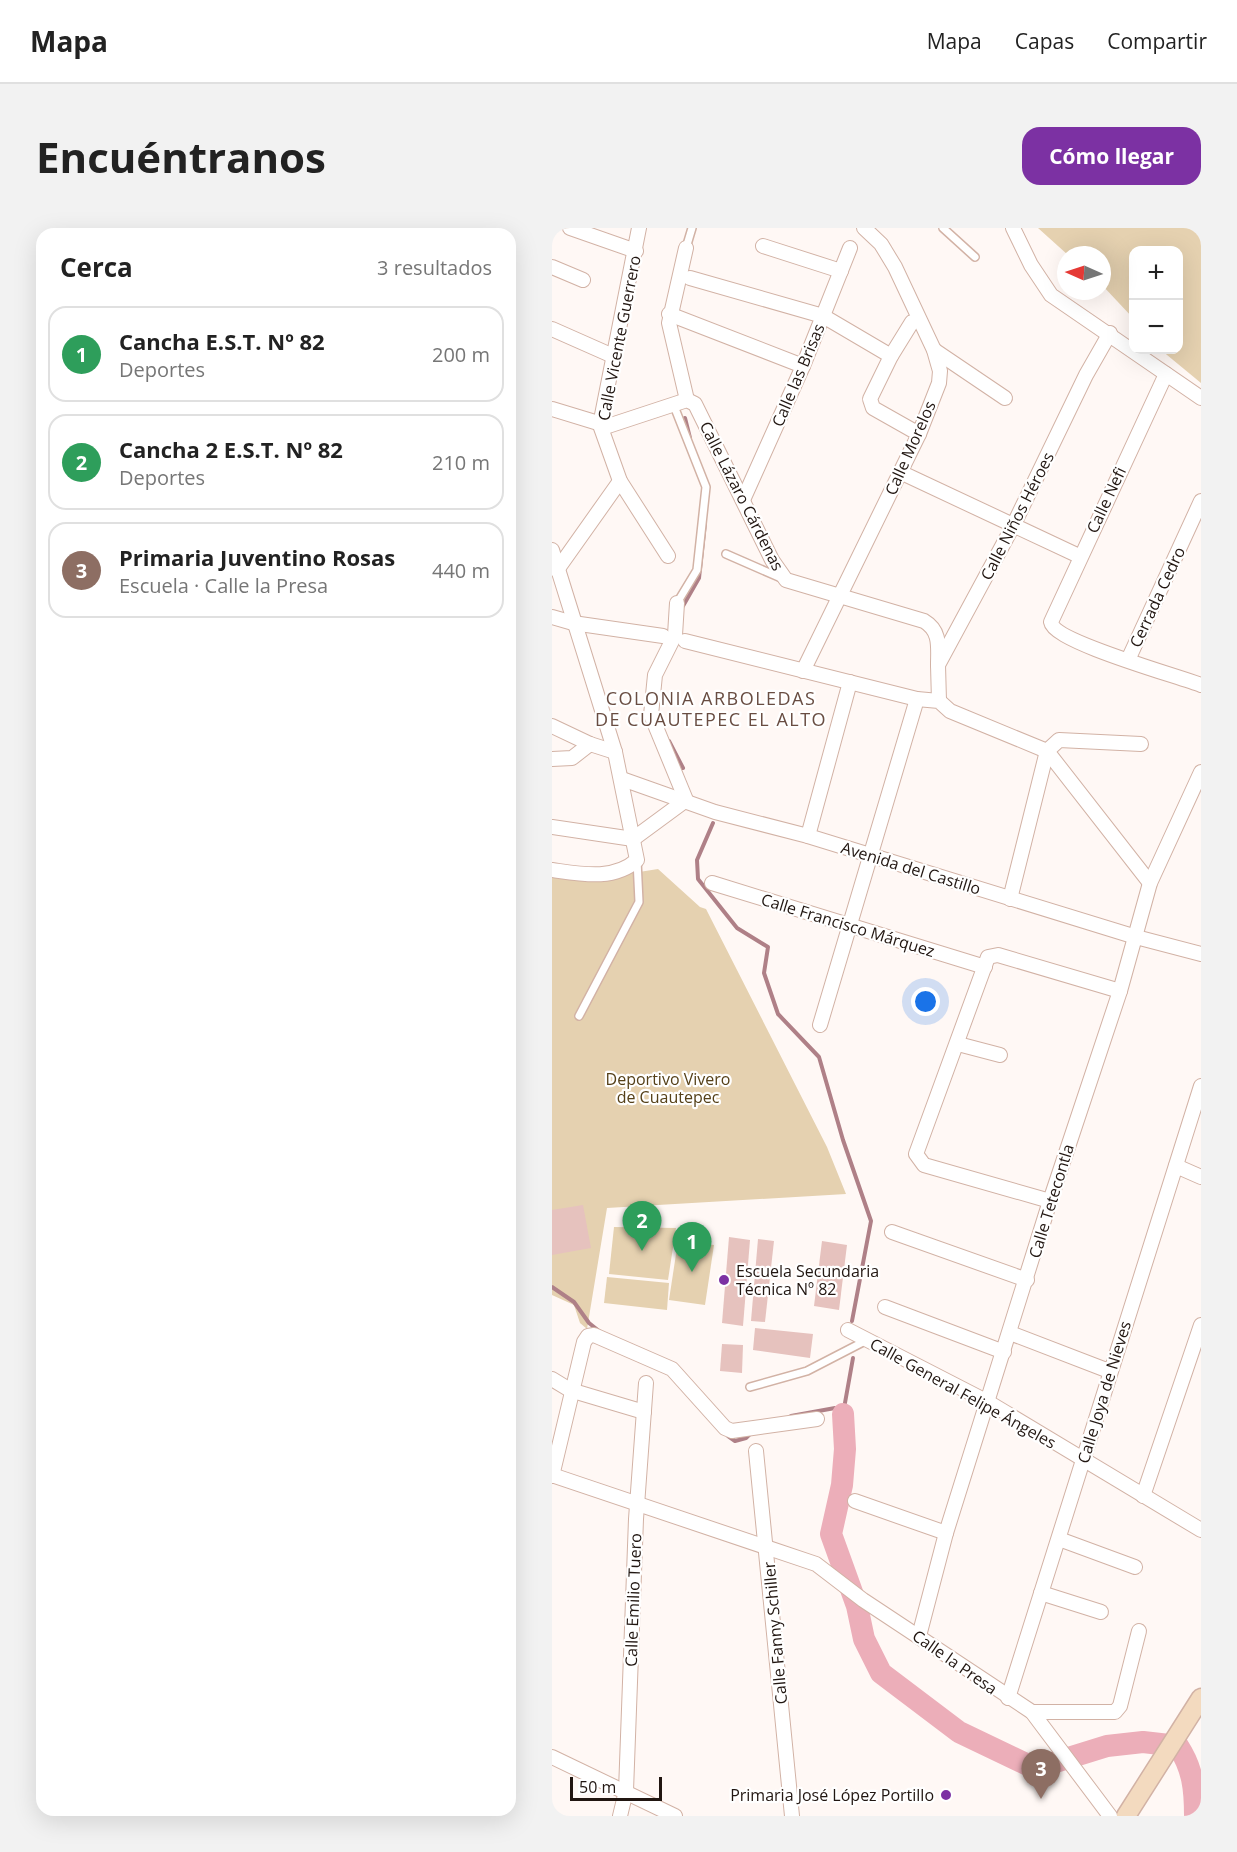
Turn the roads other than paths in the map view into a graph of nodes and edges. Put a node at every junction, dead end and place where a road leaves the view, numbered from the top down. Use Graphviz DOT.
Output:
graph roads {
  1 [pos="570,228"];
  2 [pos="639,228"];
  3 [pos="693,228"];
  4 [pos="864,228"];
  5 [pos="943,228"];
  6 [pos="1013,228"];
  7 [pos="763,246"];
  8 [pos="686,248"];
  9 [pos="850,248"];
  10 [pos="636,251"];
  11 [pos="975,257"];
  12 [pos="552,267"];
  13 [pos="841,271"];
  14 [pos="690,278"];
  15 [pos="583,280"];
  16 [pos="669,314"];
  17 [pos="823,316"];
  18 [pos="912,322"];
  19 [pos="552,329"];
  20 [pos="1110,333"];
  21 [pos="934,350"];
  22 [pos="613,356"];
  23 [pos="891,356"];
  24 [pos="803,366"];
  25 [pos="1166,374"];
  26 [pos="1005,398"];
  27 [pos="1201,398"];
  28 [pos="680,403"];
  29 [pos="552,409"];
  30 [pos="600,424"];
  31 [pos="919,434"];
  32 [pos="900,472"];
  33 [pos="620,481"];
  34 [pos="743,500"];
  35 [pos="1201,501"];
  36 [pos="1013,526"];
  37 [pos="552,550"];
  38 [pos="726,554"];
  39 [pos="668,556"];
  40 [pos="1079,556"];
  41 [pos="557,570"];
  42 [pos="786,580"];
  43 [pos="839,597"];
  44 [pos="677,603"];
  45 [pos="552,617"];
  46 [pos="573,623"];
  47 [pos="663,636"];
  48 [pos="685,641"];
  49 [pos="1128,660"];
  50 [pos="938,665"];
  51 [pos="803,671"];
  52 [pos="850,682"];
  53 [pos="1201,685"];
  54 [pos="917,699"];
  55 [pos="939,702"];
  56 [pos="552,726"];
  57 [pos="590,744"];
  58 [pos="1141,744"];
  59 [pos="1047,751"];
  60 [pos="615,752"];
  61 [pos="552,759"];
  62 [pos="1201,772"];
  63 [pos="622,779"];
  64 [pos="686,800"];
  65 [pos="552,827"];
  66 [pos="808,836"];
  67 [pos="633,839"];
  68 [pos="871,855"];
  69 [pos="637,860"];
  70 [pos="552,870"];
  71 [pos="712,883"];
  72 [pos="1150,883"];
  73 [pos="1010,899"];
  74 [pos="849,925"];
  75 [pos="1136,937"];
  76 [pos="1201,954"];
  77 [pos="985,967"];
  78 [pos="1120,991"];
  79 [pos="579,1016"];
  80 [pos="820,1024"];
  81 [pos="958,1044"];
  82 [pos="1000,1055"];
  83 [pos="1201,1086"];
  84 [pos="1176,1166"];
  85 [pos="1201,1177"];
  86 [pos="1050,1201"];
  87 [pos="892,1232"];
  88 [pos="1027,1280"];
  89 [pos="885,1307"];
  90 [pos="1201,1325"];
  91 [pos="848,1330"];
  92 [pos="1010,1333"];
  93 [pos="867,1340"];
  94 [pos="1004,1352"];
  95 [pos="1109,1371"];
  96 [pos="552,1379"];
  97 [pos="646,1383"];
  98 [pos="750,1387"];
  99 [pos="570,1390"];
  100 [pos="988,1402"];
  101 [pos="644,1412"];
  102 [pos="817,1419"];
  103 [pos="756,1451"];
  104 [pos="1084,1459"];
  105 [pos="552,1475"];
  106 [pos="1143,1496"];
  107 [pos="855,1501"];
  108 [pos="637,1506"];
  109 [pos="1201,1530"];
  110 [pos="946,1533"];
  111 [pos="1059,1539"];
  112 [pos="767,1548"];
  113 [pos="1135,1567"];
  114 [pos="1041,1593"];
  115 [pos="1101,1612"];
  116 [pos="1139,1631"];
  117 [pos="919,1636"];
  118 [pos="1008,1698"];
  119 [pos="1198,1707"];
  120 [pos="1036,1717"];
  121 [pos="552,1757"];
  122 [pos="626,1791"];
  123 [pos="620,1816"];
  124 [pos="675,1816"];
  125 [pos="792,1816"];
  126 [pos="1110,1816"];
  127 [pos="1126,1816"];
  1 -- 10 [label="street"];
  2 -- 10 [label="street, Calle Vicente Guerrero"];
  3 -- 8 [label="lane"];
  4 -- 21 [label="street, Calle Morelos"];
  5 -- 11 [label="lane"];
  6 -- 20 [label="street"];
  7 -- 13 [label="street"];
  8 -- 16 [label="street"];
  9 -- 13 [label="street, Calle las Brisas"];
  10 -- 22 [label="street, Calle Vicente Guerrero"];
  12 -- 15 [label="street"];
  13 -- 17 [label="street, Calle las Brisas"];
  14 -- 17 [label="street"];
  16 -- 24 [label="street"];
  16 -- 28 [label="street"];
  17 -- 23 [label="street"];
  17 -- 24 [label="street, Calle las Brisas"];
  18 -- 23 [label="street"];
  19 -- 22 [label="street"];
  20 -- 25 [label="street"];
  20 -- 36 [label="street, Calle Niños Héroes"];
  21 -- 26 [label="street"];
  21 -- 31 [label="street, Calle Morelos"];
  22 -- 30 [label="street, Calle Vicente Guerrero"];
  23 -- 31 [label="street"];
  24 -- 34 [label="street, Calle las Brisas"];
  25 -- 27 [label="street"];
  25 -- 40 [label="street, Calle Nefi"];
  28 -- 30 [label="street"];
  28 -- 34 [label="street, Calle Lázaro Cárdenas"];
  28 -- 44 [label="lane"];
  29 -- 30 [label="street"];
  30 -- 33 [label="street, Calle Vicente Guerrero"];
  31 -- 32 [label="street, Calle Morelos"];
  32 -- 36 [label="street"];
  32 -- 43 [label="street, Calle Morelos"];
  33 -- 39 [label="street, Calle Vicente Guerrero"];
  33 -- 41 [label="street"];
  34 -- 42 [label="street, Calle Lázaro Cárdenas"];
  35 -- 49 [label="street, Cerrada Cedro"];
  36 -- 40 [label="street"];
  36 -- 50 [label="street, Calle Niños Héroes"];
  37 -- 41 [label="street"];
  38 -- 42 [label="lane"];
  40 -- 49 [label="street, Calle Nefi"];
  41 -- 46 [label="street"];
  42 -- 43 [label="street, Calle Lázaro Cárdenas"];
  43 -- 50 [label="street, Calle Lázaro Cárdenas"];
  43 -- 51 [label="street, Calle Morelos"];
  44 -- 64 [label="street"];
  45 -- 46 [label="street"];
  46 -- 47 [label="street"];
  46 -- 60 [label="street"];
  48 -- 51 [label="street"];
  49 -- 53 [label="street"];
  50 -- 55 [label="street, Calle Niños Héroes"];
  51 -- 52 [label="street"];
  52 -- 54 [label="street"];
  52 -- 66 [label="street"];
  54 -- 55 [label="street"];
  54 -- 68 [label="street"];
  55 -- 59 [label="street"];
  56 -- 57 [label="street"];
  57 -- 60 [label="street"];
  57 -- 61 [label="street"];
  58 -- 59 [label="street"];
  59 -- 72 [label="street"];
  59 -- 73 [label="street"];
  60 -- 63 [label="street"];
  62 -- 72 [label="street, Calle Tetecontla"];
  63 -- 64 [label="street, Avenida del Castillo"];
  63 -- 67 [label="street"];
  64 -- 66 [label="street, Avenida del Castillo"];
  64 -- 67 [label="street"];
  65 -- 67 [label="street"];
  66 -- 68 [label="street, Avenida del Castillo"];
  67 -- 69 [label="street"];
  68 -- 73 [label="street, Avenida del Castillo"];
  68 -- 74 [label="street"];
  69 -- 70 [label="street"];
  69 -- 79 [label="lane"];
  71 -- 74 [label="street, Calle Francisco Márquez"];
  72 -- 75 [label="street, Calle Tetecontla"];
  73 -- 75 [label="street, Avenida del Castillo"];
  74 -- 77 [label="street, Calle Francisco Márquez"];
  74 -- 80 [label="street"];
  75 -- 76 [label="street, Avenida del Castillo"];
  75 -- 78 [label="street, Calle Tetecontla"];
  77 -- 78 [label="street"];
  77 -- 81 [label="street"];
  78 -- 86 [label="street, Calle Tetecontla"];
  81 -- 82 [label="street"];
  81 -- 86 [label="street"];
  83 -- 84 [label="street, Calle Joya de Nieves"];
  84 -- 85 [label="street"];
  84 -- 95 [label="street, Calle Joya de Nieves"];
  86 -- 88 [label="street, Calle Tetecontla"];
  87 -- 88 [label="street"];
  88 -- 92 [label="street, Calle Tetecontla"];
  89 -- 94 [label="street"];
  90 -- 106 [label="street"];
  91 -- 93 [label="street, Calle General Felipe Ángeles"];
  92 -- 94 [label="street, Calle Tetecontla"];
  92 -- 95 [label="street"];
  93 -- 98 [label="lane"];
  93 -- 100 [label="street, Calle General Felipe Ángeles"];
  94 -- 100 [label="street, Calle Tetecontla"];
  95 -- 104 [label="street, Calle Joya de Nieves"];
  96 -- 99 [label="street"];
  97 -- 101 [label="street, Calle Emilio Tuero"];
  99 -- 101 [label="street"];
  99 -- 102 [label="street"];
  99 -- 105 [label="street"];
  100 -- 104 [label="street, Calle General Felipe Ángeles"];
  100 -- 110 [label="street, Calle Tetecontla"];
  101 -- 108 [label="street, Calle Emilio Tuero"];
  103 -- 112 [label="street, Calle Fanny Schiller"];
  104 -- 106 [label="street, Calle General Felipe Ángeles"];
  104 -- 111 [label="street, Calle Joya de Nieves"];
  105 -- 108 [label="street, Calle la Presa"];
  106 -- 109 [label="street, Calle General Felipe Ángeles"];
  107 -- 110 [label="street"];
  108 -- 112 [label="street, Calle la Presa"];
  108 -- 122 [label="street, Calle Emilio Tuero"];
  110 -- 117 [label="street, Calle Tetecontla"];
  111 -- 113 [label="street"];
  111 -- 114 [label="street, Calle Joya de Nieves"];
  112 -- 117 [label="street, Calle la Presa"];
  112 -- 125 [label="street, Calle Fanny Schiller"];
  114 -- 115 [label="street"];
  114 -- 118 [label="street, Calle Joya de Nieves"];
  116 -- 120 [label="street"];
  117 -- 118 [label="street, Calle la Presa"];
  118 -- 120 [label="street, Calle la Presa"];
  119 -- 127 [label="street"];
  120 -- 126 [label="street, Calle la Presa"];
  121 -- 122 [label="street"];
  122 -- 123 [label="street, Calle Emilio Tuero"];
  122 -- 124 [label="street"];
}
